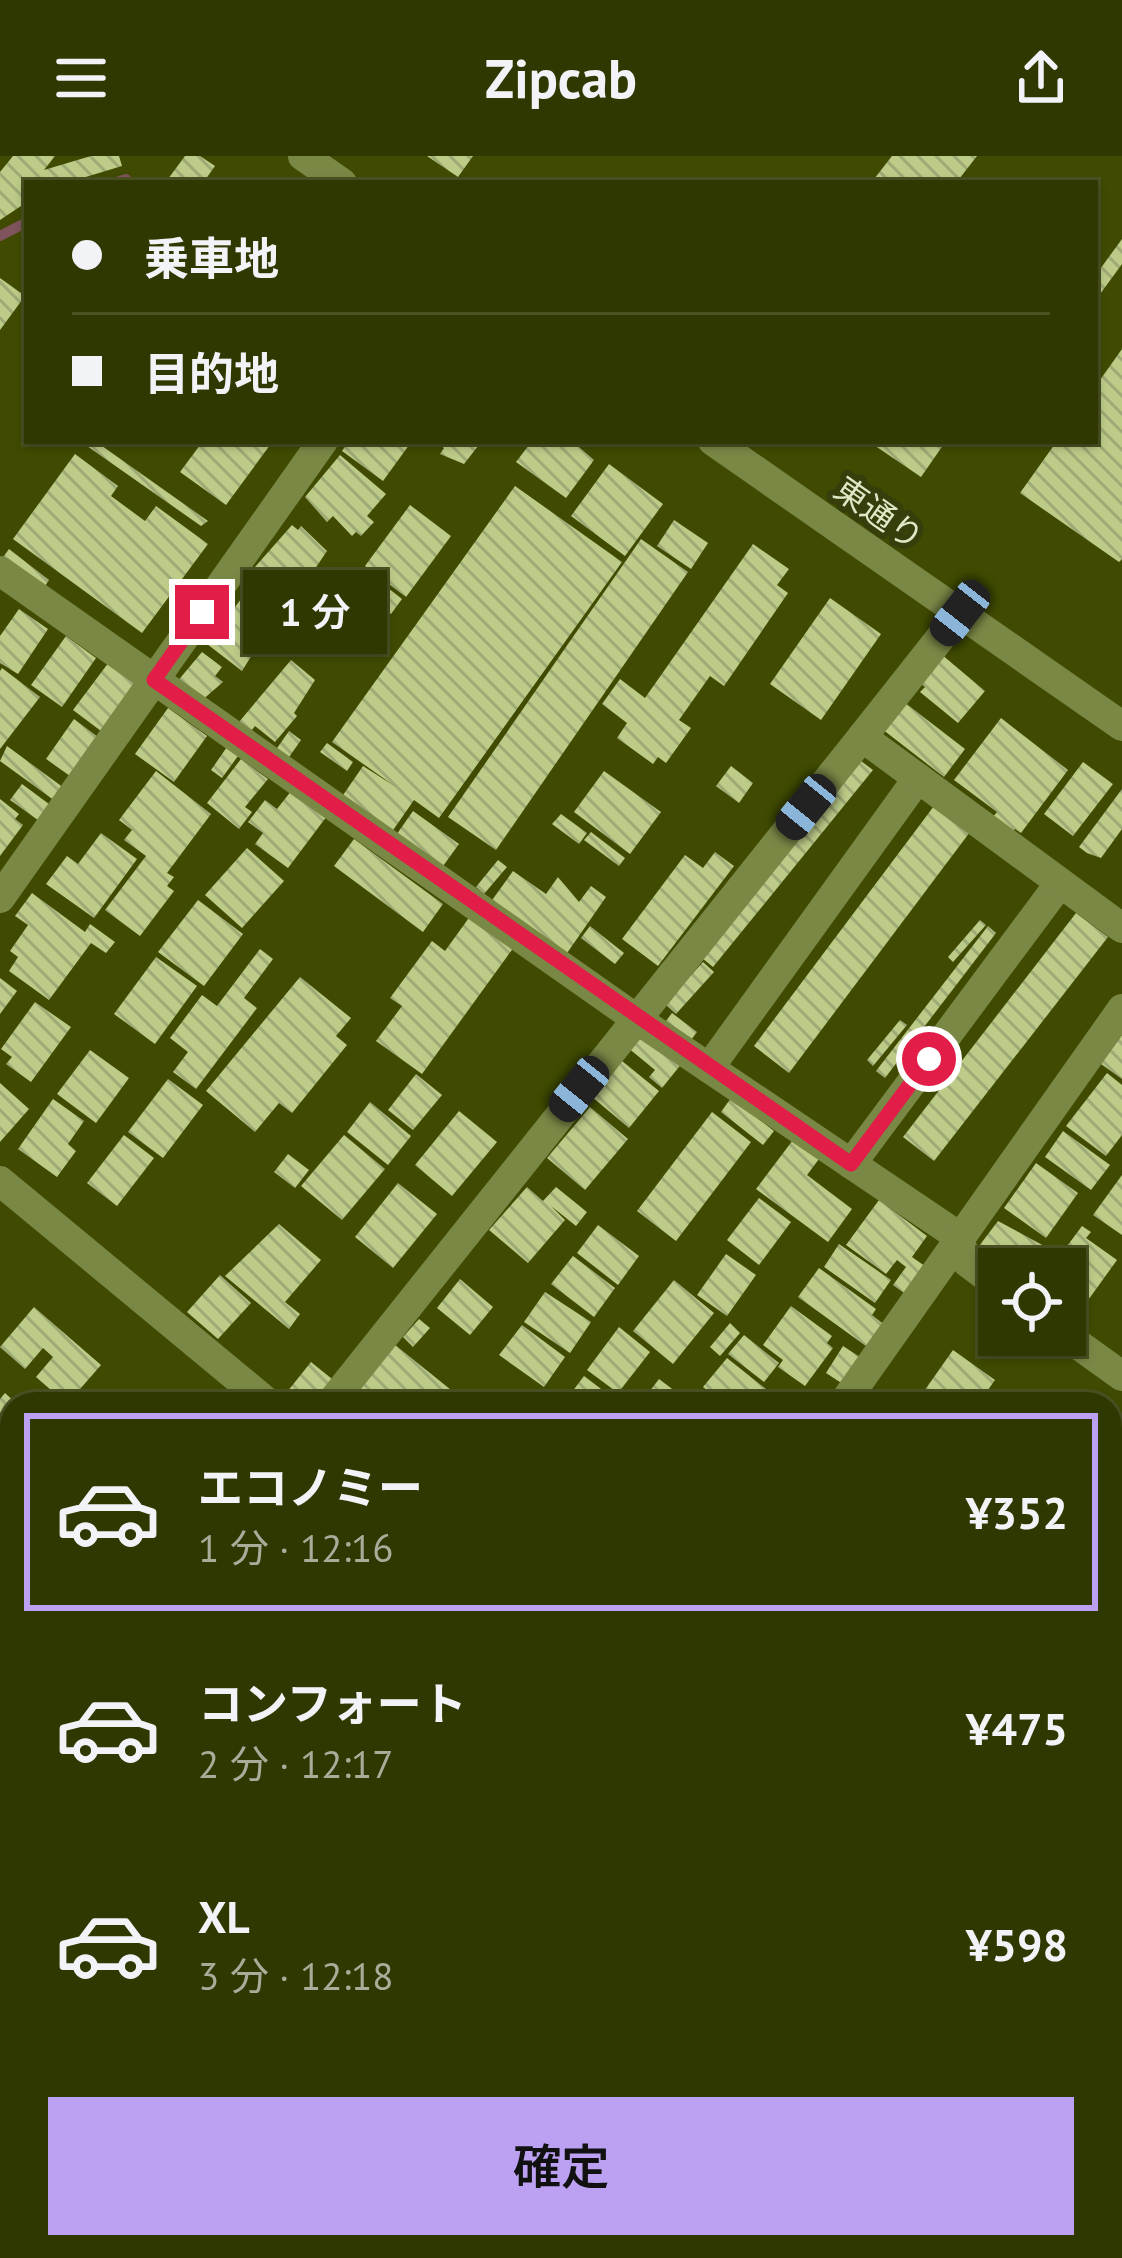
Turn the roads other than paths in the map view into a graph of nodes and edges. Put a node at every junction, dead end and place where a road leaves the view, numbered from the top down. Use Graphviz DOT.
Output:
graph roads {
  1 [pos="303,156"];
  2 [pos="338,180"];
  3 [pos="321,444"];
  4 [pos="717,444"];
  5 [pos="0,571"];
  6 [pos="960,613"];
  7 [pos="154,680"];
  8 [pos="1122,726"];
  9 [pos="862,737"];
  10 [pos="918,778"];
  11 [pos="1060,883"];
  12 [pos="0,898"];
  13 [pos="1122,928"];
  14 [pos="1122,1009"];
  15 [pos="635,1018"];
  16 [pos="709,1068"];
  17 [pos="851,1164"];
  18 [pos="0,1182"];
  19 [pos="958,1236"];
  20 [pos="978,1270"];
  21 [pos="1086,1350"];
  22 [pos="1122,1376"];
  23 [pos="254,1392"];
  24 [pos="339,1392"];
  25 [pos="850,1392"];
  1 -- 2 [label="street"];
  3 -- 7 [label="street"];
  4 -- 6 [label="street, 東通り"];
  5 -- 7 [label="street"];
  6 -- 8 [label="street, 東通り"];
  6 -- 9 [label="street"];
  7 -- 12 [label="street"];
  7 -- 15 [label="street"];
  9 -- 10 [label="street"];
  9 -- 15 [label="street"];
  10 -- 11 [label="street"];
  10 -- 16 [label="street"];
  11 -- 13 [label="street"];
  11 -- 17 [label="street"];
  14 -- 19 [label="street"];
  15 -- 16 [label="street"];
  15 -- 24 [label="street"];
  16 -- 17 [label="street"];
  17 -- 19 [label="street"];
  18 -- 23 [label="street"];
  19 -- 20 [label="street"];
  19 -- 25 [label="street"];
  21 -- 22 [label="street"];
}
